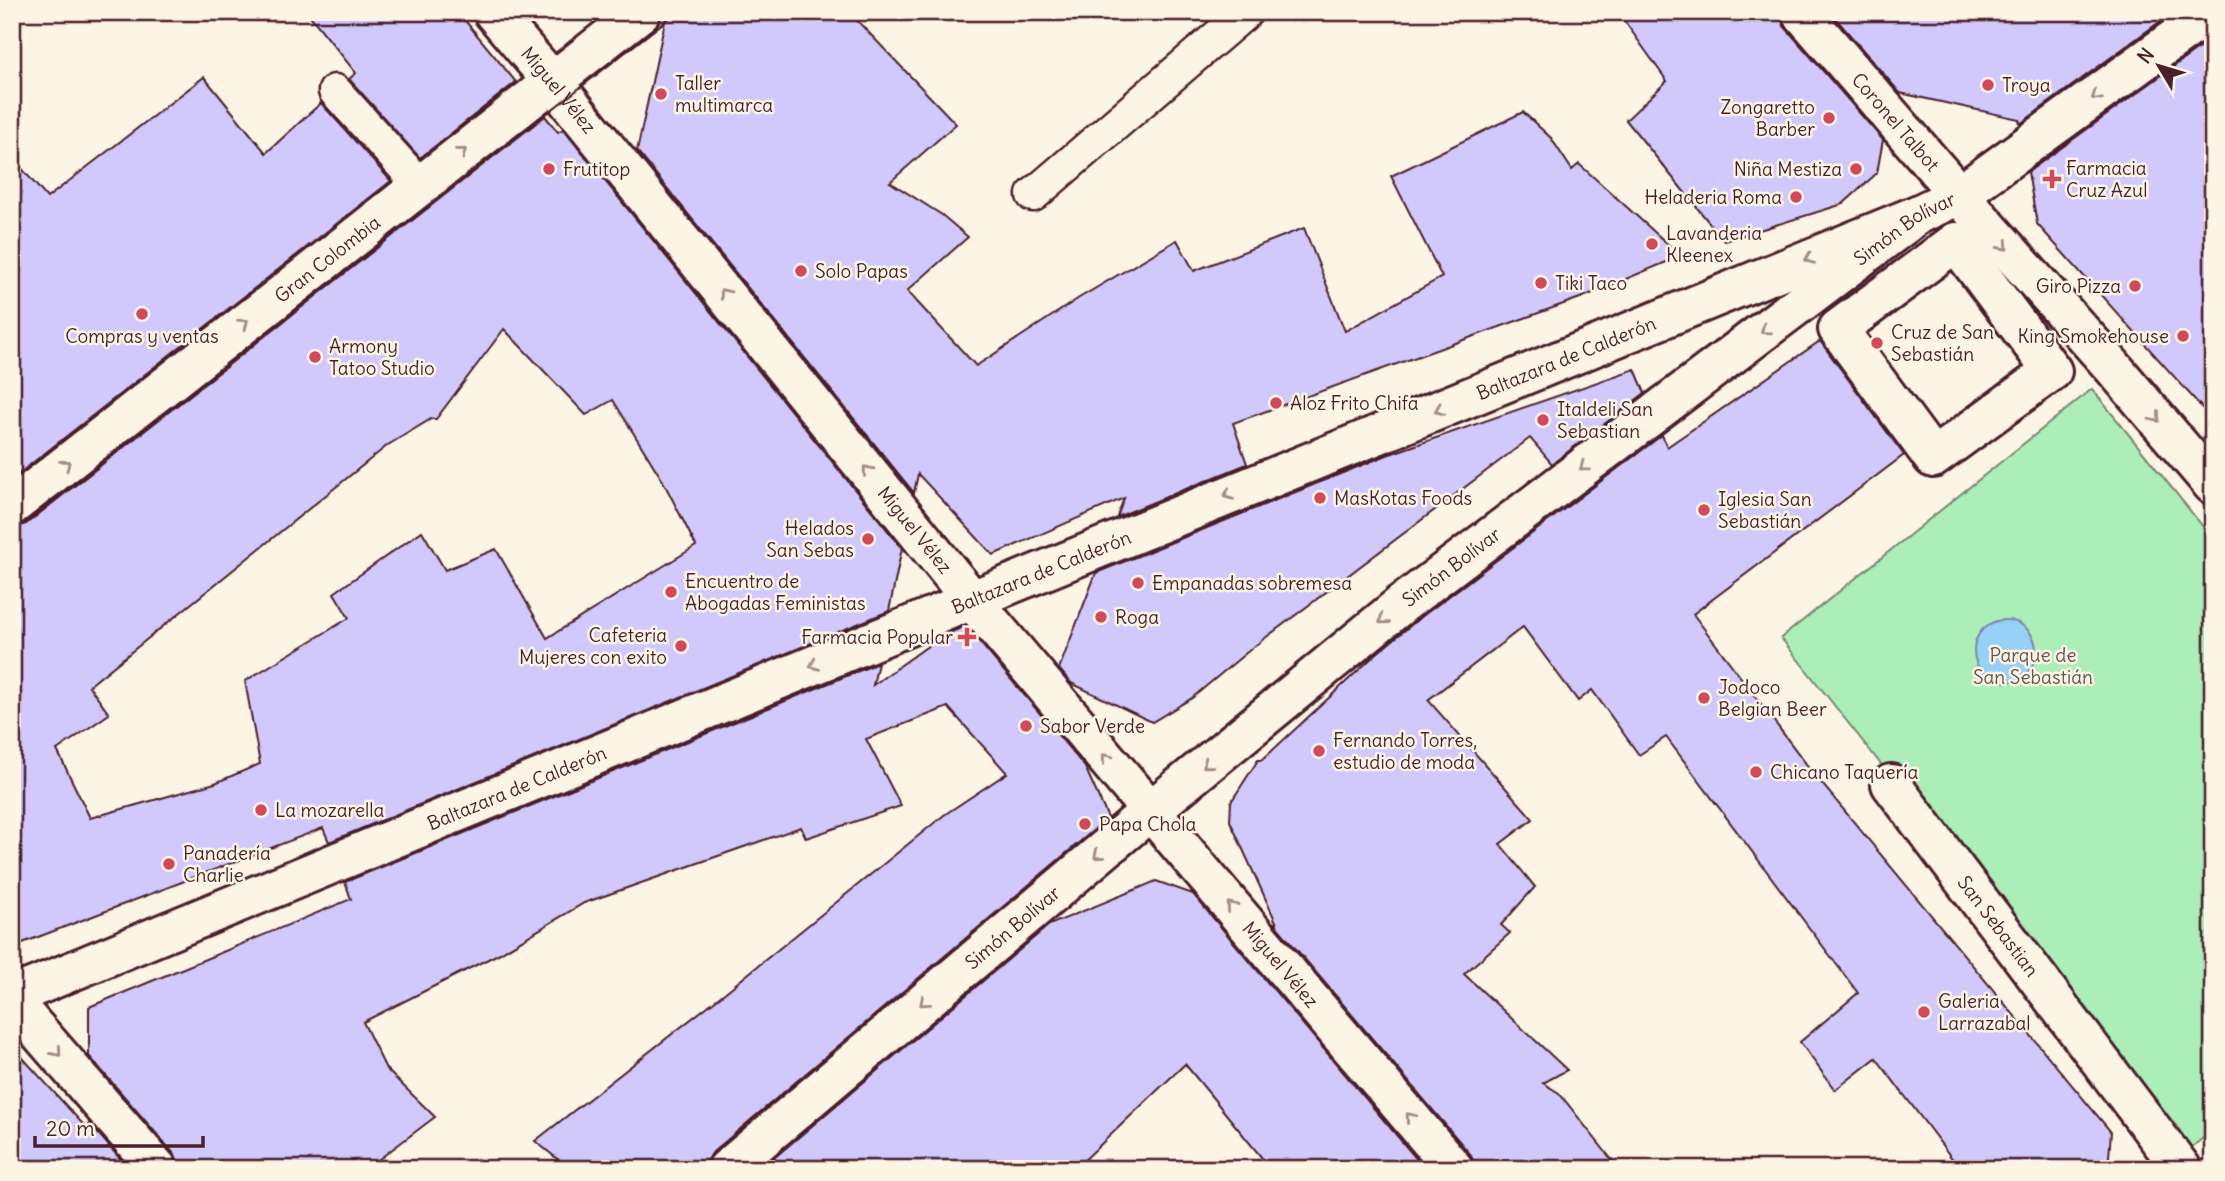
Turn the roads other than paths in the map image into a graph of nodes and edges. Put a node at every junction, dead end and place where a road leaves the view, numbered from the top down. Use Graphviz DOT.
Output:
graph roads {
  1 [pos="493,12"];
  2 [pos="641,12"];
  3 [pos="1246,12"];
  4 [pos="1801,12"];
  5 [pos="2211,12"];
  6 [pos="552,81"];
  7 [pos="335,91"];
  8 [pos="420,185"];
  9 [pos="1033,195"];
  10 [pos="1959,195"];
  11 [pos="1917,215"];
  12 [pos="1838,329"];
  13 [pos="2213,485"];
  14 [pos="12,507"];
  15 [pos="972,600"];
  16 [pos="1891,784"];
  17 [pos="1150,811"];
  18 [pos="12,998"];
  19 [pos="158,1169"];
  20 [pos="727,1169"];
  21 [pos="1454,1169"];
  22 [pos="2182,1169"];
  1 -- 6 [label="street, Miguel Vélez"];
  2 -- 6 [label="street, Gran Colombia"];
  3 -- 9 [label="lane"];
  4 -- 10 [label="street, Coronel Talbot"];
  5 -- 10 [label="street, Simón Bolívar, one-way"];
  8 -- 6 [label="street, Gran Colombia, one-way"];
  15 -- 6 [label="street, Miguel Vélez, one-way"];
  7 -- 8 [label="lane"];
  14 -- 8 [label="street, Gran Colombia, one-way"];
  10 -- 11 [label="street, Simón Bolívar"];
  10 -- 13 [label="street, Coronel Talbot, one-way"];
  11 -- 15 [label="street, Baltazara de Calderón, one-way"];
  11 -- 17 [label="street, Simón Bolívar, one-way"];
  12 -- 12 [label="street"];
  17 -- 15 [label="street, Miguel Vélez, one-way"];
  15 -- 18 [label="street, Baltazara de Calderón, one-way"];
  16 -- 22 [label="street, San Sebastian"];
  17 -- 20 [label="street, Simón Bolívar, one-way"];
  21 -- 17 [label="street, Miguel Vélez, one-way"];
  18 -- 19 [label="street, one-way"];
}
